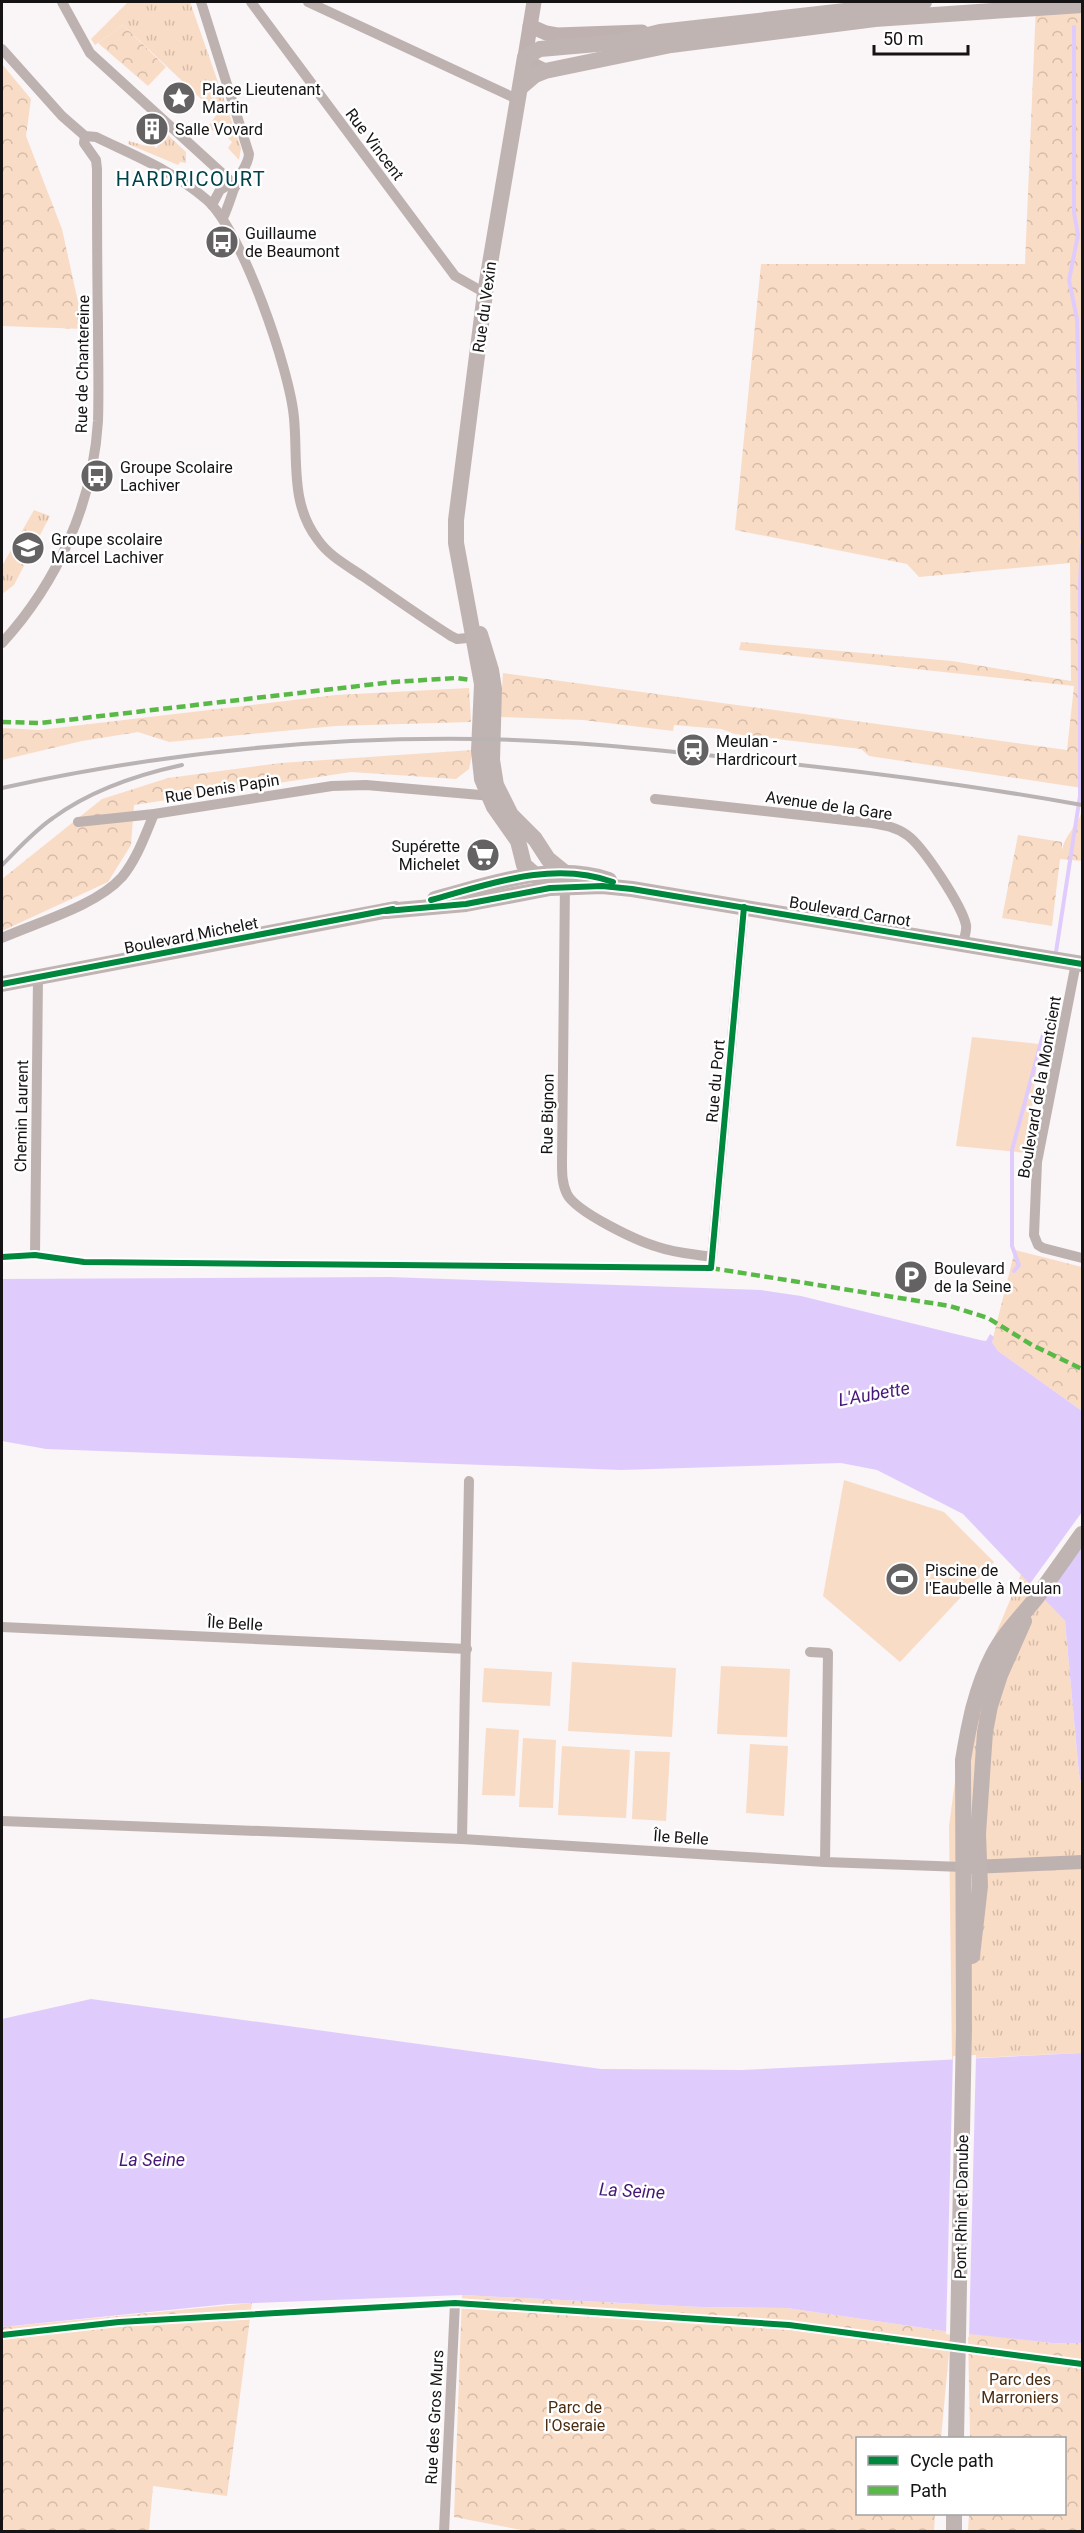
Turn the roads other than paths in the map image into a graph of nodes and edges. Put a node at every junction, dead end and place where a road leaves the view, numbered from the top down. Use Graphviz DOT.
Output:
graph roads {
  1 [pos="62,2"];
  2 [pos="201,2"];
  3 [pos="251,2"];
  4 [pos="308,2"];
  5 [pos="534,2"];
  6 [pos="924,2"];
  7 [pos="1083,5"];
  8 [pos="530,26"];
  9 [pos="660,32"];
  10 [pos="2,49"];
  11 [pos="525,57"];
  12 [pos="545,71"];
  13 [pos="520,93"];
  14 [pos="85,136"];
  15 [pos="234,183"];
  16 [pos="212,205"];
  17 [pos="223,218"];
  18 [pos="485,293"];
  19 [pos="477,637"];
  20 [pos="2,643"];
  21 [pos="494,796"];
  22 [pos="655,799"];
  23 [pos="154,814"];
  24 [pos="78,822"];
  25 [pos="542,877"];
  26 [pos="744,907"];
  27 [pos="2,938"];
  28 [pos="963,944"];
  29 [pos="1074,962"];
  30 [pos="38,977"];
  31 [pos="2,984"];
  32 [pos="34,1256"];
  33 [pos="712,1257"];
  34 [pos="1083,1258"];
  35 [pos="469,1481"];
  36 [pos="1083,1534"];
  37 [pos="2,1627"];
  38 [pos="466,1649"];
  39 [pos="810,1652"];
  40 [pos="2,1821"];
  41 [pos="462,1839"];
  42 [pos="825,1862"];
  43 [pos="1083,1862"];
  44 [pos="971,1867"];
  45 [pos="455,2303"];
  46 [pos="956,2437"];
  47 [pos="954,2515"];
  48 [pos="444,2532"];
  49 [pos="954,2532"];
  1 -- 15 [label="street"];
  2 -- 15 [label="street"];
  3 -- 18 [label="street, Rue Vincent"];
  4 -- 13 [label="street"];
  5 -- 8 [label="main road, Rue du Vexin"];
  6 -- 9 [label="main road"];
  7 -- 12 [label="main road"];
  8 -- 9 [label="main road"];
  8 -- 11 [label="main road, Rue du Vexin"];
  9 -- 11 [label="main road"];
  10 -- 14 [label="street"];
  11 -- 12 [label="main road"];
  11 -- 13 [label="main road, Rue du Vexin"];
  12 -- 13 [label="main road"];
  13 -- 18 [label="main road, Rue du Vexin"];
  14 -- 16 [label="street"];
  14 -- 20 [label="street, Rue de Chantereine"];
  15 -- 16 [label="street"];
  15 -- 17 [label="street"];
  16 -- 17 [label="street"];
  17 -- 19 [label="street"];
  18 -- 19 [label="main road, Rue du Vexin"];
  19 -- 21 [label="main road, Rue du Vexin"];
  21 -- 23 [label="street, Rue Denis Papin"];
  21 -- 25 [label="main road, Rue du Vexin"];
  21 -- 25 [label="main road, Rue du Vexin"];
  22 -- 28 [label="street, Avenue de la Gare"];
  23 -- 24 [label="street"];
  23 -- 27 [label="street, Rue Denis Papin"];
  25 -- 26 [label="main road, Boulevard Carnot"];
  25 -- 30 [label="main road, Boulevard Michelet"];
  25 -- 33 [label="street, Rue Bignon"];
  26 -- 28 [label="main road, Boulevard Carnot"];
  26 -- 33 [label="street, Rue du Port"];
  28 -- 29 [label="main road, Boulevard Carnot"];
  29 -- 34 [label="street, Boulevard de la Montcient"];
  30 -- 31 [label="main road, Boulevard Michelet"];
  30 -- 32 [label="street, Chemin Laurent"];
  35 -- 38 [label="street"];
  36 -- 44 [label="main road, Pont Rhin et Danube"];
  37 -- 38 [label="street, Île Belle"];
  38 -- 41 [label="street"];
  39 -- 42 [label="street"];
  40 -- 41 [label="street, Île Belle"];
  41 -- 42 [label="street, Île Belle"];
  42 -- 44 [label="street, Île Belle"];
  43 -- 44 [label="street"];
  44 -- 46 [label="main road, Pont Rhin et Danube"];
  45 -- 48 [label="street, Rue des Gros Murs"];
  47 -- 49 [label="main road"];
}
